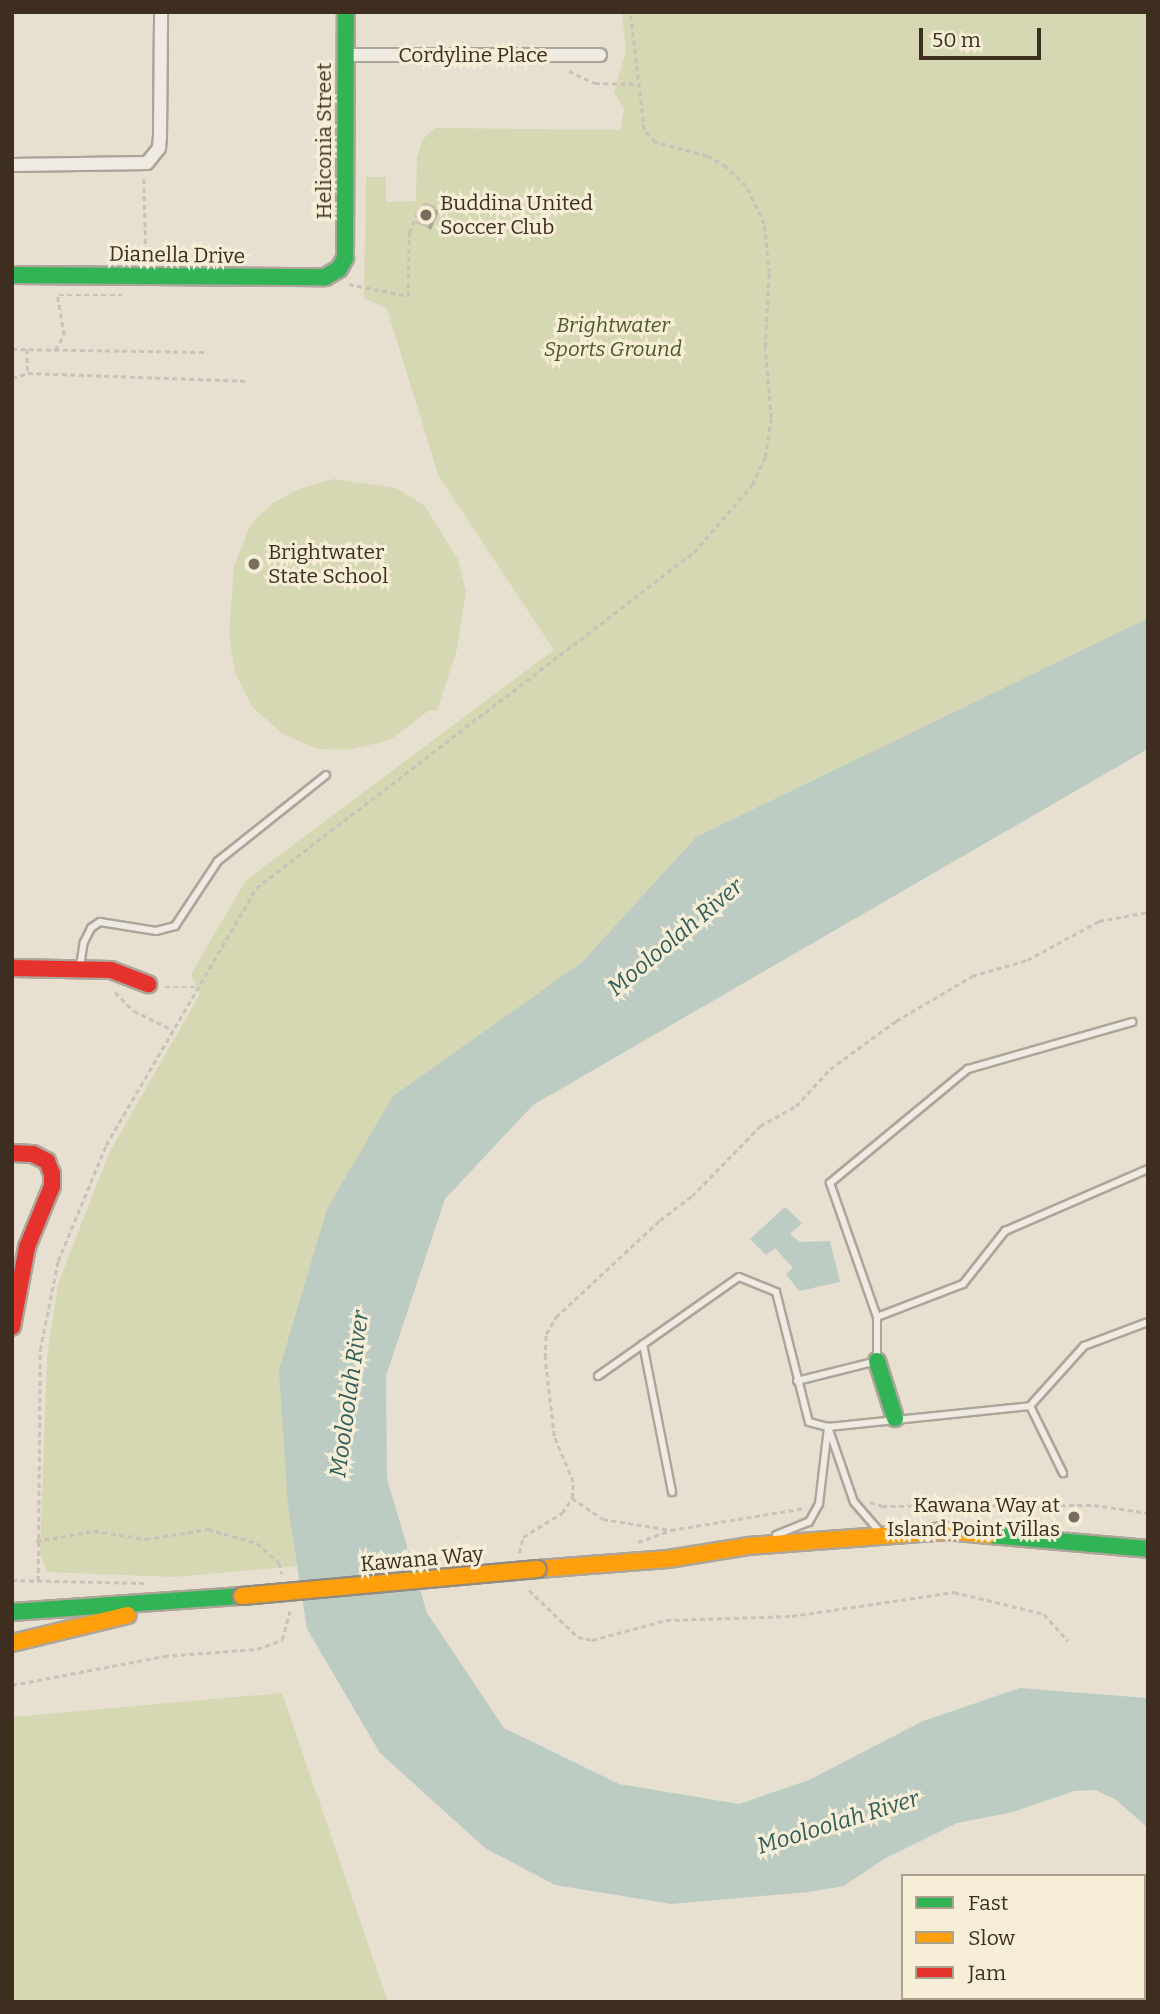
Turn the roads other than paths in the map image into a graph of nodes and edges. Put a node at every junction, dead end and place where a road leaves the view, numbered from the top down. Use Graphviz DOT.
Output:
graph roads {
  1 [pos="161,12"];
  2 [pos="346,12"];
  3 [pos="345,55"];
  4 [pos="600,55"];
  5 [pos="12,165"];
  6 [pos="12,275"];
  7 [pos="342,276"];
  8 [pos="326,775"];
  9 [pos="12,968"];
  10 [pos="80,968"];
  11 [pos="148,985"];
  12 [pos="1132,1022"];
  13 [pos="12,1153"];
  14 [pos="1148,1170"];
  15 [pos="877,1317"];
  16 [pos="1148,1322"];
  17 [pos="12,1327"];
  18 [pos="643,1344"];
  19 [pos="877,1361"];
  20 [pos="598,1376"];
  21 [pos="797,1381"];
  22 [pos="1030,1406"];
  23 [pos="895,1418"];
  24 [pos="828,1426"];
  25 [pos="1063,1472"];
  26 [pos="672,1492"];
  27 [pos="883,1534"];
  28 [pos="1010,1536"];
  29 [pos="748,1546"];
  30 [pos="1148,1549"];
  31 [pos="668,1559"];
  32 [pos="181,1602"];
  33 [pos="12,1612"];
  34 [pos="12,1643"];
  1 -- 5 [label="street"];
  2 -- 3 [label="main road, Heliconia Street"];
  3 -- 4 [label="street, Cordyline Place"];
  3 -- 7 [label="main road, Heliconia Street"];
  6 -- 7 [label="main road, Dianella Drive"];
  8 -- 10 [label="lane"];
  9 -- 10 [label="main road"];
  10 -- 11 [label="main road"];
  12 -- 15 [label="lane"];
  13 -- 17 [label="main road"];
  14 -- 15 [label="lane"];
  15 -- 19 [label="lane"];
  16 -- 22 [label="lane"];
  18 -- 20 [label="lane"];
  18 -- 21 [label="lane"];
  18 -- 26 [label="lane"];
  19 -- 21 [label="lane"];
  19 -- 23 [label="main road"];
  21 -- 24 [label="lane"];
  22 -- 23 [label="lane"];
  22 -- 25 [label="lane"];
  23 -- 24 [label="lane"];
  24 -- 27 [label="lane"];
  24 -- 29 [label="lane"];
  27 -- 28 [label="main road, Kawana Way"];
  27 -- 29 [label="main road, Kawana Way"];
  28 -- 30 [label="main road, Kawana Way"];
  28 -- 31 [label="main road, Kawana Way"];
  29 -- 31 [label="main road, Kawana Way"];
  31 -- 32 [label="main road, Kawana Way, bridge"];
  32 -- 33 [label="main road, Kawana Way"];
  32 -- 34 [label="main road, Kawana Way"];
}
